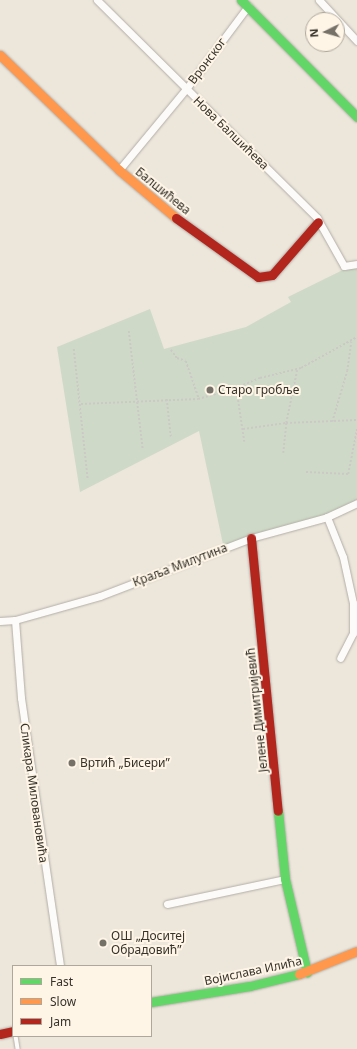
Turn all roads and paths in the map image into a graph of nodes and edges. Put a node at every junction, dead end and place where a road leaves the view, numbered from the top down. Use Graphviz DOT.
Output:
graph roads {
  1 [pos="97,0"];
  2 [pos="319,0"];
  3 [pos="244,3"];
  4 [pos="357,41"];
  5 [pos="0,55"];
  6 [pos="186,89"];
  7 [pos="357,117"];
  8 [pos="119,170"];
  9 [pos="318,222"];
  10 [pos="357,264"];
  11 [pos="129,331"];
  12 [pos="357,337"];
  13 [pos="352,341"];
  14 [pos="74,349"];
  15 [pos="171,350"];
  16 [pos="296,370"];
  17 [pos="236,388"];
  18 [pos="200,399"];
  19 [pos="167,400"];
  20 [pos="138,403"];
  21 [pos="81,404"];
  22 [pos="357,420"];
  23 [pos="332,422"];
  24 [pos="286,423"];
  25 [pos="357,428"];
  26 [pos="243,429"];
  27 [pos="171,437"];
  28 [pos="244,442"];
  29 [pos="143,450"];
  30 [pos="283,453"];
  31 [pos="306,472"];
  32 [pos="88,480"];
  33 [pos="357,503"];
  34 [pos="327,517"];
  35 [pos="251,538"];
  36 [pos="15,620"];
  37 [pos="0,621"];
  38 [pos="340,658"];
  39 [pos="285,879"];
  40 [pos="167,904"];
  41 [pos="357,951"];
  42 [pos="60,965"];
  43 [pos="307,972"];
  44 [pos="152,1002"];
  45 [pos="12,1031"];
  46 [pos="0,1034"];
  47 [pos="16,1037"];
  48 [pos="18,1049"];
  1 -- 6 [label="street, Нова Балшићева"];
  2 -- 4 [label="street"];
  3 -- 6 [label="street, Вронског"];
  3 -- 7 [label="street"];
  5 -- 8 [label="street, Балшићева"];
  6 -- 8 [label="street, Вронског"];
  6 -- 9 [label="street, Нова Балшићева"];
  8 -- 9 [label="street, Балшићева"];
  9 -- 10 [label="street, Нова Балшићева"];
  11 -- 20 [label="path"];
  12 -- 13 [label="path"];
  13 -- 16 [label="path"];
  13 -- 23 [label="path"];
  14 -- 21 [label="path"];
  15 -- 18 [label="path"];
  16 -- 17 [label="path"];
  16 -- 24 [label="path"];
  17 -- 18 [label="path"];
  17 -- 26 [label="path"];
  18 -- 19 [label="path"];
  19 -- 20 [label="path"];
  19 -- 27 [label="path"];
  20 -- 21 [label="path"];
  20 -- 29 [label="path"];
  21 -- 32 [label="path"];
  22 -- 23 [label="path"];
  23 -- 24 [label="path"];
  24 -- 26 [label="path"];
  24 -- 30 [label="path"];
  25 -- 31 [label="path"];
  26 -- 28 [label="path"];
  33 -- 34 [label="street, Краља Милутина"];
  34 -- 35 [label="street, Краља Милутина"];
  34 -- 38 [label="street"];
  35 -- 36 [label="street, Краља Милутина"];
  35 -- 39 [label="street, Јелене Димитријевић"];
  36 -- 37 [label="street, Краља Милутина"];
  36 -- 42 [label="street, Сликара Миловановића"];
  39 -- 40 [label="street"];
  39 -- 43 [label="street, Јелене Димитријевић"];
  41 -- 43 [label="street, Војислава Илића"];
  43 -- 44 [label="street, Војислава Илића"];
  45 -- 46 [label="street"];
  47 -- 48 [label="lane"];
}
